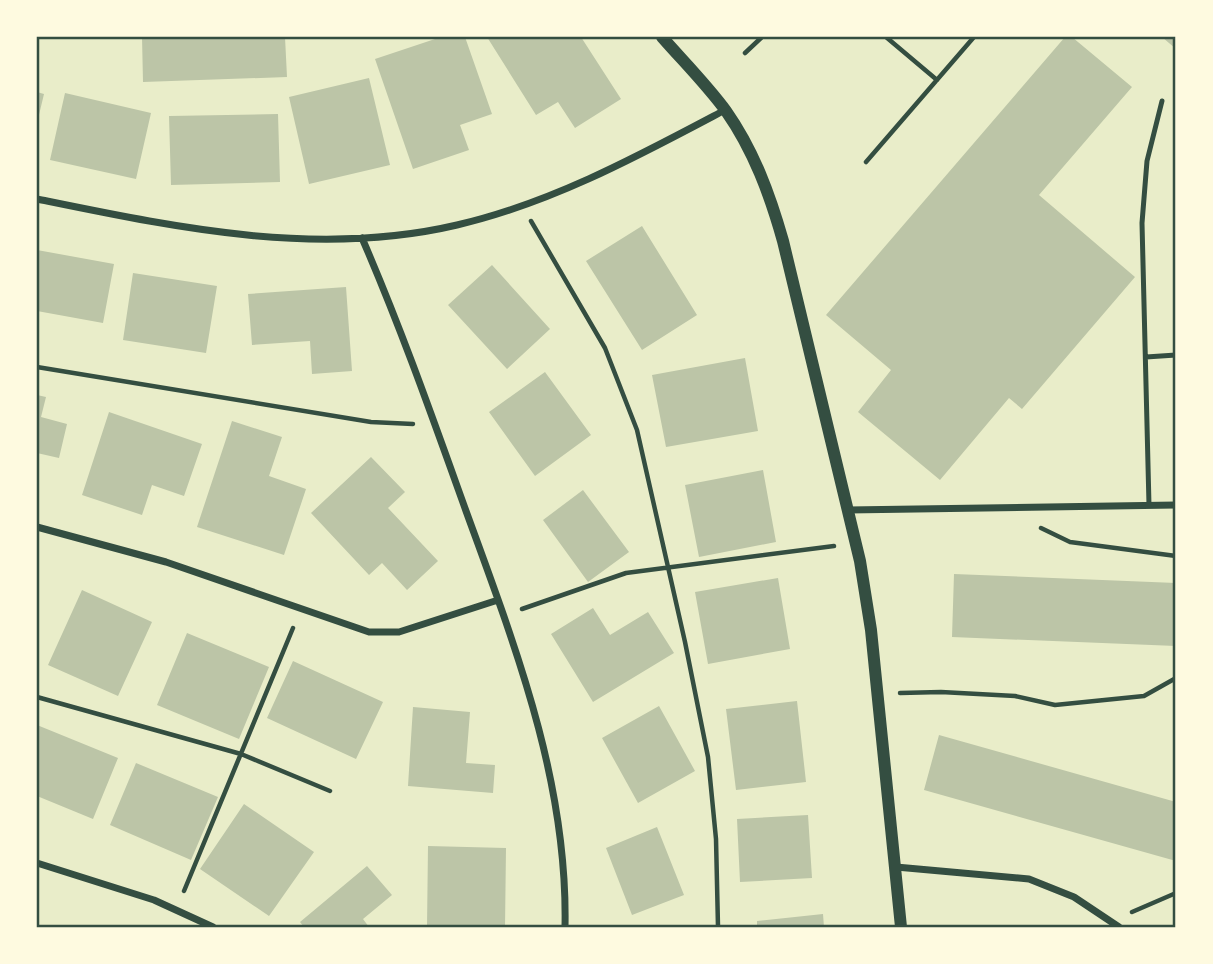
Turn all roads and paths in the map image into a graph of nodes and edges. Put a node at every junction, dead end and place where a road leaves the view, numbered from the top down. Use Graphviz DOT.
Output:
graph roads {
  1 [pos="662,37"];
  2 [pos="762,37"];
  3 [pos="886,37"];
  4 [pos="974,37"];
  5 [pos="746,54"];
  6 [pos="937,80"];
  7 [pos="1162,100"];
  8 [pos="725,110"];
  9 [pos="866,162"];
  10 [pos="37,199"];
  11 [pos="522,206"];
  12 [pos="362,238"];
  13 [pos="1176,355"];
  14 [pos="1146,357"];
  15 [pos="37,367"];
  16 [pos="435,425"];
  17 [pos="1149,505"];
  18 [pos="1176,505"];
  19 [pos="848,510"];
  20 [pos="1034,525"];
  21 [pos="37,527"];
  22 [pos="856,543"];
  23 [pos="1176,556"];
  24 [pos="668,567"];
  25 [pos="498,600"];
  26 [pos="301,607"];
  27 [pos="504,615"];
  28 [pos="1176,678"];
  29 [pos="877,694"];
  30 [pos="37,697"];
  31 [pos="241,754"];
  32 [pos="330,791"];
  33 [pos="37,863"];
  34 [pos="896,867"];
  35 [pos="1176,893"];
  36 [pos="177,909"];
  37 [pos="1112,921"];
  38 [pos="213,927"];
  39 [pos="565,927"];
  40 [pos="719,927"];
  41 [pos="901,927"];
  42 [pos="1119,927"];
  1 -- 8 [label="street"];
  2 -- 5 [label="path"];
  3 -- 6 [label="path"];
  4 -- 6 [label="path"];
  6 -- 9 [label="path"];
  7 -- 14 [label="lane"];
  8 -- 11 [label="street"];
  8 -- 19 [label="street"];
  10 -- 12 [label="street"];
  11 -- 12 [label="street"];
  11 -- 24 [label="path"];
  12 -- 16 [label="street"];
  13 -- 14 [label="lane"];
  14 -- 17 [label="lane"];
  15 -- 16 [label="path"];
  16 -- 25 [label="street"];
  17 -- 18 [label="street"];
  17 -- 19 [label="street"];
  19 -- 22 [label="street"];
  20 -- 23 [label="path"];
  21 -- 26 [label="street"];
  22 -- 24 [label="path"];
  22 -- 29 [label="street"];
  24 -- 27 [label="path"];
  24 -- 40 [label="path"];
  25 -- 26 [label="street"];
  25 -- 27 [label="street"];
  26 -- 31 [label="path"];
  27 -- 39 [label="street"];
  28 -- 29 [label="path"];
  29 -- 34 [label="street"];
  30 -- 31 [label="path"];
  31 -- 32 [label="path"];
  31 -- 36 [label="path"];
  33 -- 36 [label="street"];
  34 -- 37 [label="street"];
  34 -- 41 [label="street"];
  35 -- 37 [label="path"];
  36 -- 38 [label="street"];
  37 -- 42 [label="street"];
}
